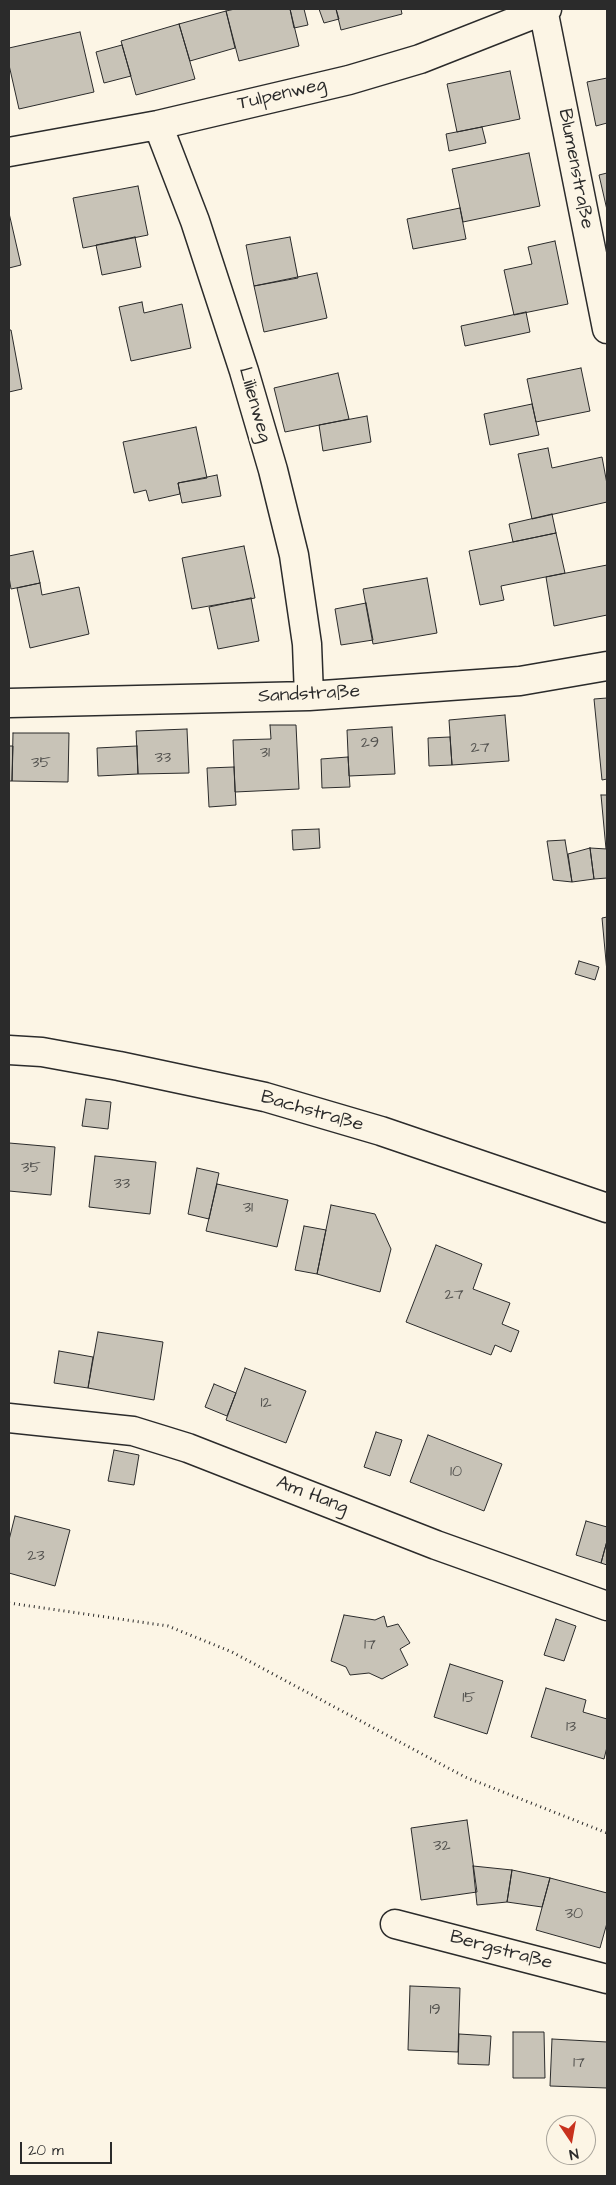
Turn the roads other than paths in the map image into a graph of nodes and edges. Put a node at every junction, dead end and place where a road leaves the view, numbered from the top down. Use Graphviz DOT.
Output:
graph roads {
  1 [pos="544,9"];
  2 [pos="158,124"];
  3 [pos="9,152"];
  4 [pos="607,328"];
  5 [pos="607,666"];
  6 [pos="309,696"];
  7 [pos="9,703"];
  8 [pos="9,1050"];
  9 [pos="607,1208"];
  10 [pos="9,1418"];
  11 [pos="607,1606"];
  12 [pos="395,1924"];
  13 [pos="607,1979"];
  1 -- 2 [label="street, Tulpenweg"];
  1 -- 4 [label="street, Blumenstraße"];
  2 -- 3 [label="street, Tulpenweg"];
  2 -- 6 [label="street, Lilienweg"];
  5 -- 6 [label="street, Sandstraße"];
  6 -- 7 [label="street, Sandstraße"];
  8 -- 9 [label="street, Bachstraße"];
  10 -- 11 [label="street, Am Hang"];
  12 -- 13 [label="street, Bergstraße"];
}
